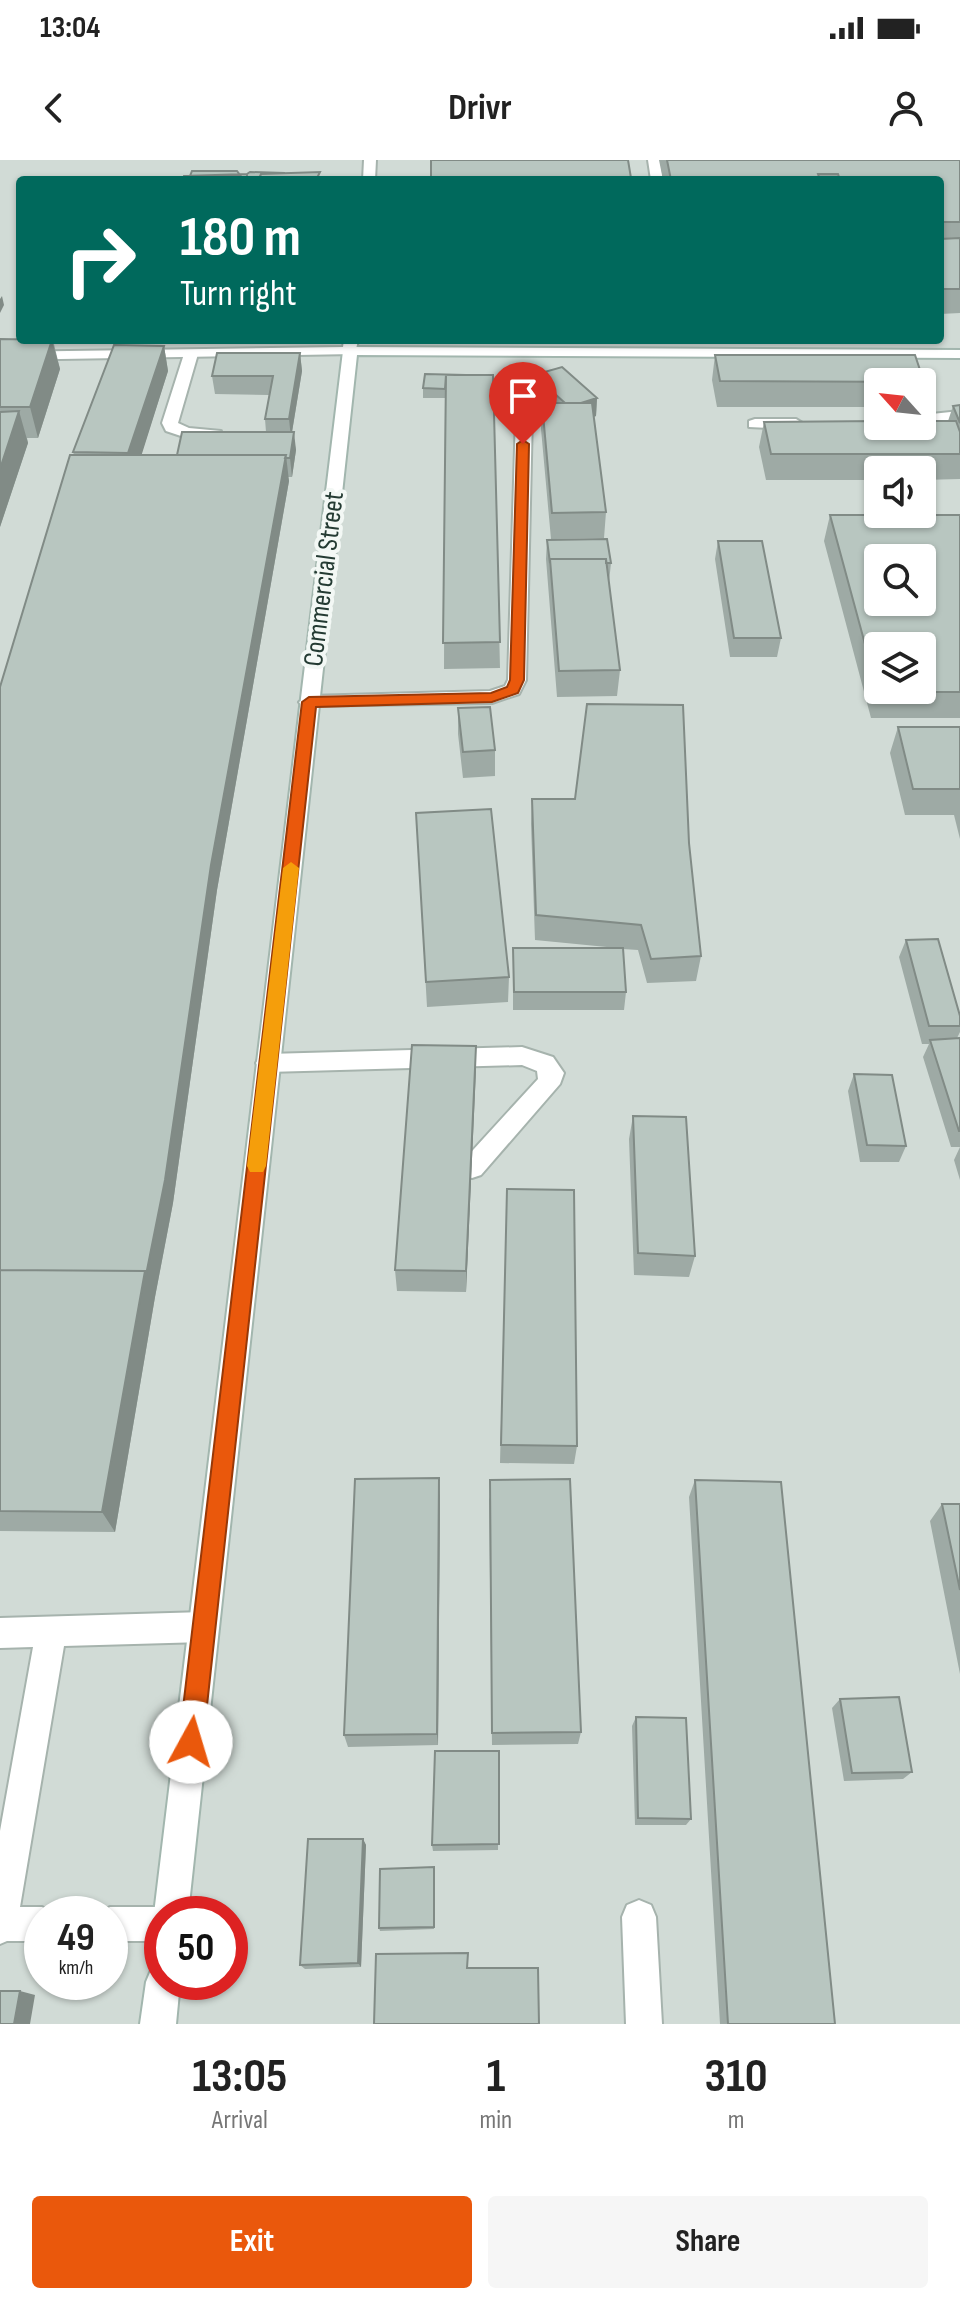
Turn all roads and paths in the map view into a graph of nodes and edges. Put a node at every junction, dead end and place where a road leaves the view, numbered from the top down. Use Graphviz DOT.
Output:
graph roads {
  1 [pos="350,346"];
  2 [pos="191,354"];
  3 [pos="960,354"];
  4 [pos="0,356"];
  5 [pos="524,415"];
  6 [pos="960,416"];
  7 [pos="936,419"];
  8 [pos="755,424"];
  9 [pos="811,424"];
  10 [pos="228,434"];
  11 [pos="309,702"];
  12 [pos="268,1063"];
  13 [pos="472,1168"];
  14 [pos="204,1627"];
  15 [pos="51,1631"];
  16 [pos="0,1633"];
  17 [pos="173,1896"];
  18 [pos="639,1917"];
  19 [pos="24,1925"];
  20 [pos="1,1926"];
  21 [pos="161,2000"];
  22 [pos="158,2024"];
  23 [pos="644,2024"];
  1 -- 2 [label="main road"];
  1 -- 3 [label="main road"];
  1 -- 11 [label="main road, Commercial Street"];
  2 -- 4 [label="main road"];
  2 -- 10 [label="main road"];
  5 -- 11 [label="main road"];
  6 -- 7 [label="main road"];
  8 -- 9 [label="main road"];
  11 -- 12 [label="main road, Commercial Street"];
  12 -- 13 [label="main road"];
  12 -- 14 [label="main road, Commercial Street"];
  14 -- 15 [label="main road"];
  14 -- 17 [label="main road, Commercial Street"];
  15 -- 16 [label="main road"];
  15 -- 20 [label="main road"];
  18 -- 23 [label="main road"];
  19 -- 20 [label="main road"];
  21 -- 22 [label="main road"];
}
